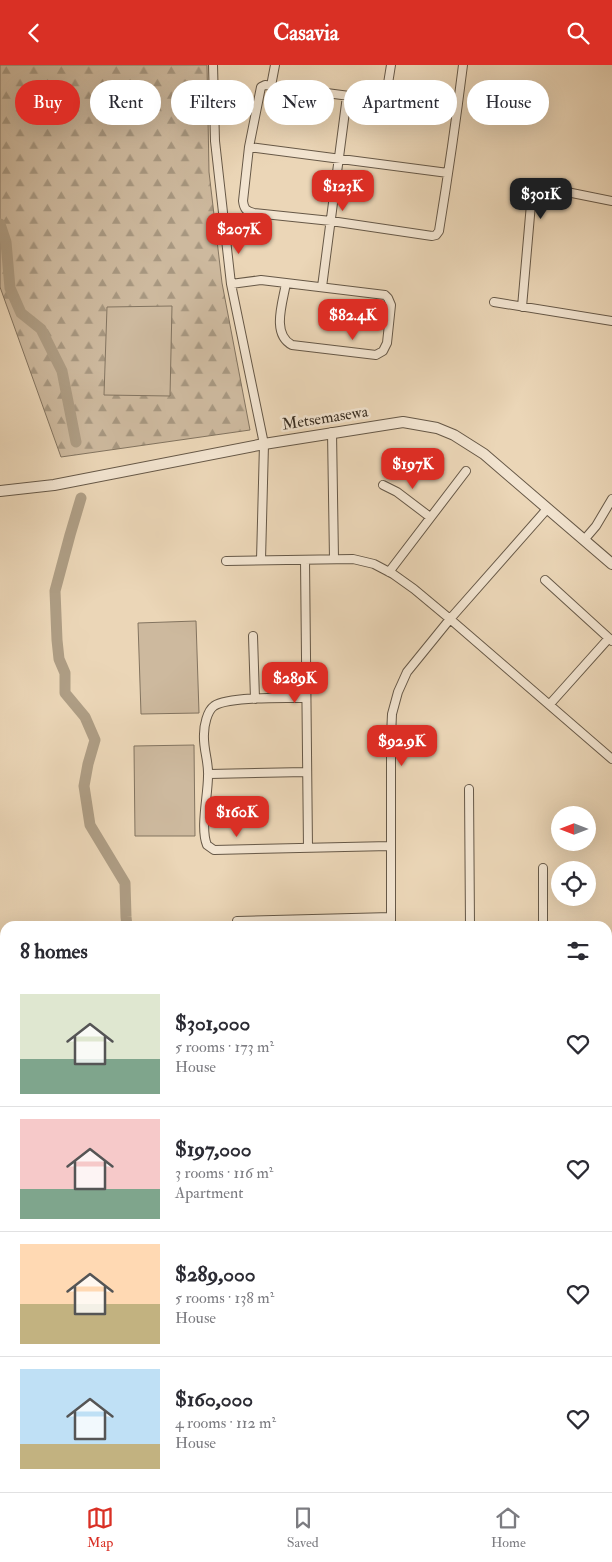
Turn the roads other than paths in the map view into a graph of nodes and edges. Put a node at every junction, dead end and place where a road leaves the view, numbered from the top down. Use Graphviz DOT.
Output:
graph roads {
  1 [pos="213,65"];
  2 [pos="274,65"];
  3 [pos="390,65"];
  4 [pos="463,65"];
  5 [pos="272,80"];
  6 [pos="388,80"];
  7 [pos="264,86"];
  8 [pos="457,110"];
  9 [pos="344,120"];
  10 [pos="455,125"];
  11 [pos="250,147"];
  12 [pos="339,159"];
  13 [pos="448,173"];
  14 [pos="612,201"];
  15 [pos="331,221"];
  16 [pos="286,283"];
  17 [pos="231,284"];
  18 [pos="322,287"];
  19 [pos="494,302"];
  20 [pos="522,307"];
  21 [pos="612,321"];
  22 [pos="332,432"];
  23 [pos="264,444"];
  24 [pos="466,471"];
  25 [pos="383,485"];
  26 [pos="0,491"];
  27 [pos="612,499"];
  28 [pos="547,509"];
  29 [pos="430,517"];
  30 [pos="584,540"];
  31 [pos="334,559"];
  32 [pos="260,560"];
  33 [pos="305,560"];
  34 [pos="226,561"];
  35 [pos="612,564"];
  36 [pos="389,571"];
  37 [pos="545,580"];
  38 [pos="450,619"];
  39 [pos="253,636"];
  40 [pos="610,639"];
  41 [pos="306,698"];
  42 [pos="255,699"];
  43 [pos="550,704"];
  44 [pos="612,759"];
  45 [pos="306,772"];
  46 [pos="208,774"];
  47 [pos="469,789"];
  48 [pos="390,846"];
  49 [pos="308,848"];
  50 [pos="543,868"];
  51 [pos="391,917"];
  52 [pos="237,921"];
  53 [pos="391,921"];
  54 [pos="470,921"];
  55 [pos="543,921"];
  56 [pos="0,1086"];
  57 [pos="0,1097"];
  1 -- 17 [label="street"];
  2 -- 5 [label="street"];
  3 -- 6 [label="street"];
  4 -- 8 [label="street"];
  7 -- 11 [label="street"];
  9 -- 12 [label="street"];
  10 -- 13 [label="street"];
  11 -- 12 [label="street"];
  11 -- 15 [label="street"];
  12 -- 13 [label="street"];
  12 -- 15 [label="street"];
  13 -- 15 [label="street"];
  14 -- 20 [label="street"];
  15 -- 18 [label="street"];
  16 -- 17 [label="street"];
  16 -- 18 [label="street"];
  16 -- 18 [label="street"];
  17 -- 23 [label="street"];
  19 -- 20 [label="street"];
  20 -- 21 [label="street"];
  22 -- 23 [label="street, Metsemasewa"];
  22 -- 28 [label="street, Metsemasewa"];
  22 -- 31 [label="street"];
  23 -- 26 [label="street, Metsemasewa"];
  23 -- 32 [label="street"];
  24 -- 29 [label="street"];
  25 -- 29 [label="street"];
  27 -- 30 [label="street"];
  28 -- 30 [label="street, Metsemasewa"];
  28 -- 38 [label="street"];
  29 -- 36 [label="street"];
  30 -- 35 [label="street, Metsemasewa"];
  31 -- 33 [label="street"];
  31 -- 36 [label="street"];
  32 -- 33 [label="street"];
  32 -- 34 [label="street"];
  33 -- 41 [label="street"];
  36 -- 38 [label="street"];
  37 -- 40 [label="street"];
  38 -- 43 [label="street"];
  38 -- 48 [label="street"];
  39 -- 42 [label="street"];
  40 -- 43 [label="street"];
  41 -- 42 [label="street"];
  41 -- 45 [label="street"];
  42 -- 46 [label="street"];
  43 -- 44 [label="street"];
  45 -- 46 [label="street"];
  45 -- 49 [label="street"];
  46 -- 49 [label="street"];
  47 -- 54 [label="street"];
  48 -- 49 [label="street"];
  48 -- 51 [label="street"];
  50 -- 55 [label="street"];
  51 -- 52 [label="street"];
  51 -- 53 [label="street"];
  56 -- 57 [label="street"];
}
